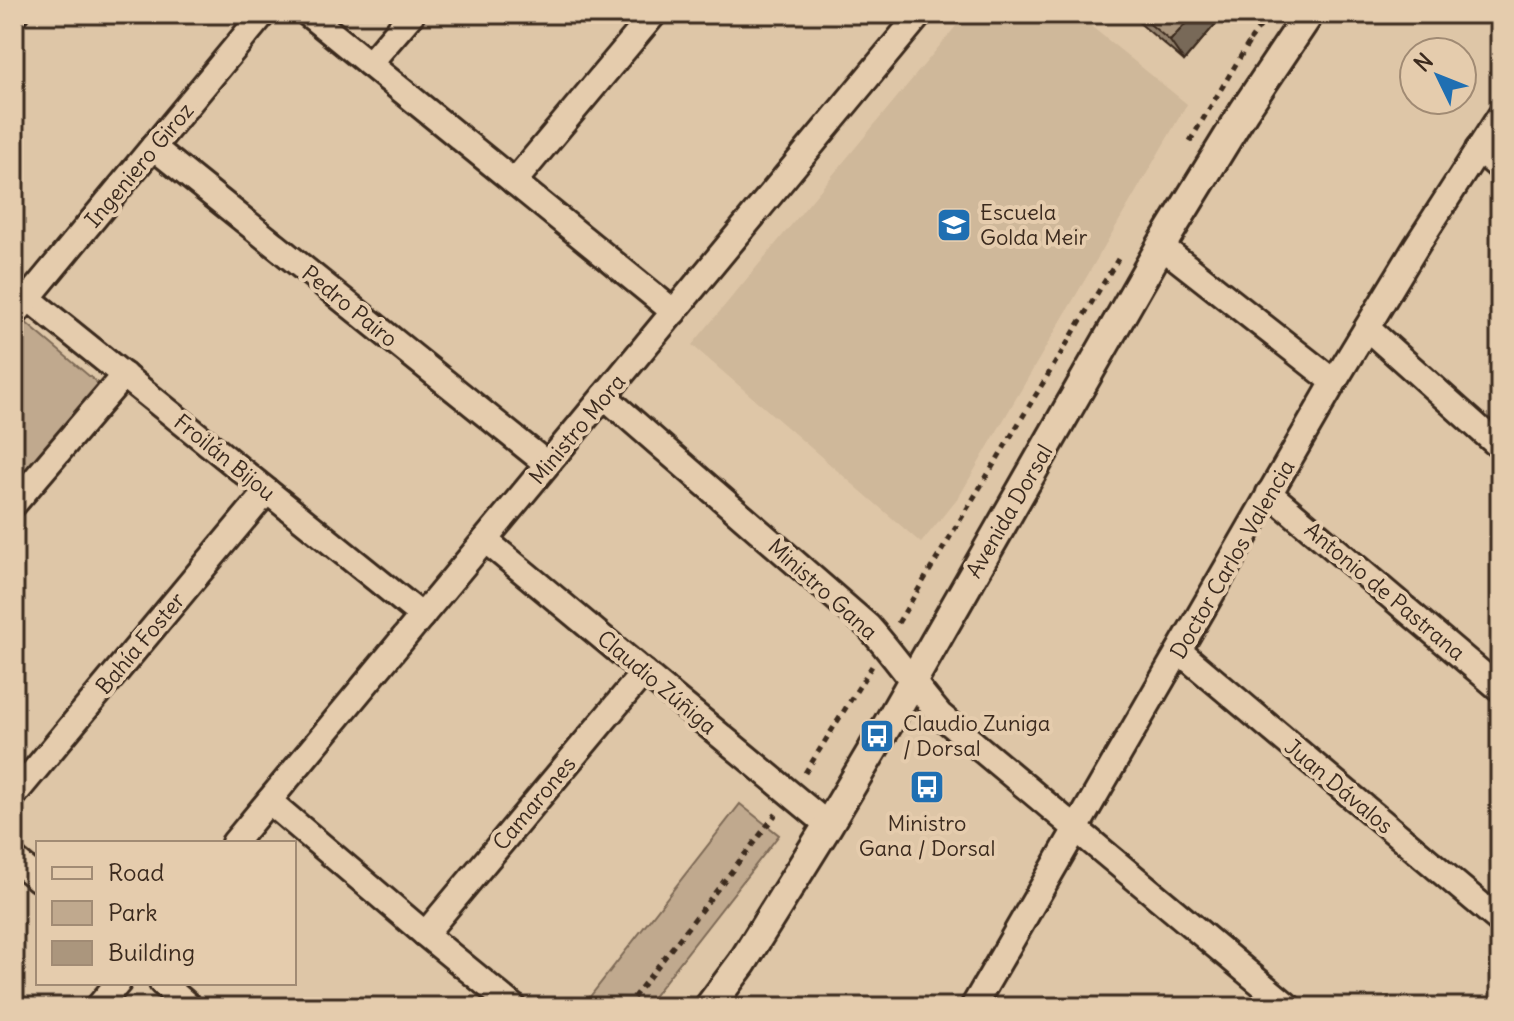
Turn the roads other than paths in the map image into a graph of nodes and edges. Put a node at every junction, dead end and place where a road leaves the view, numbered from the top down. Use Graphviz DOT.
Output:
graph roads {
  1 [pos="263,14"];
  2 [pos="308,14"];
  3 [pos="412,14"];
  4 [pos="654,14"];
  5 [pos="920,14"];
  6 [pos="1308,14"];
  7 [pos="369,64"];
  8 [pos="1500,116"];
  9 [pos="153,147"];
  10 [pos="1478,149"];
  11 [pos="1500,168"];
  12 [pos="514,182"];
  13 [pos="1161,246"];
  14 [pos="21,306"];
  15 [pos="674,312"];
  16 [pos="1367,328"];
  17 [pos="124,375"];
  18 [pos="1334,382"];
  19 [pos="604,396"];
  20 [pos="1500,447"];
  21 [pos="547,464"];
  22 [pos="267,491"];
  23 [pos="1269,493"];
  24 [pos="14,504"];
  25 [pos="485,540"];
  26 [pos="422,616"];
  27 [pos="1179,651"];
  28 [pos="644,672"];
  29 [pos="911,682"];
  30 [pos="1500,689"];
  31 [pos="14,795"];
  32 [pos="269,801"];
  33 [pos="828,825"];
  34 [pos="1076,829"];
  35 [pos="236,841"];
  36 [pos="14,859"];
  37 [pos="36,877"];
  38 [pos="1500,921"];
  39 [pos="425,934"];
  40 [pos="116,985"];
  41 [pos="164,985"];
  42 [pos="98,1007"];
  43 [pos="190,1007"];
  44 [pos="514,1007"];
  45 [pos="709,1007"];
  46 [pos="973,1007"];
  47 [pos="1289,1007"];
  1 -- 9 [label="street, Ingeniero Giroz"];
  2 -- 7 [label="street"];
  3 -- 7 [label="street"];
  4 -- 12 [label="street"];
  5 -- 15 [label="street, Ministro Mora"];
  6 -- 13 [label="street, Avenida Dorsal"];
  7 -- 12 [label="street"];
  8 -- 10 [label="street, Doctor Carlos Valencia"];
  9 -- 14 [label="street, Ingeniero Giroz"];
  9 -- 21 [label="street, Pedro Pairo"];
  10 -- 11 [label="street"];
  10 -- 16 [label="street, Doctor Carlos Valencia"];
  12 -- 15 [label="street"];
  13 -- 18 [label="street"];
  13 -- 29 [label="street, Avenida Dorsal"];
  14 -- 17 [label="street, Froilán Bijou"];
  15 -- 19 [label="street, Ministro Mora"];
  16 -- 18 [label="street, Doctor Carlos Valencia"];
  16 -- 20 [label="street"];
  17 -- 22 [label="street, Froilán Bijou"];
  17 -- 24 [label="street"];
  18 -- 23 [label="street, Doctor Carlos Valencia"];
  19 -- 21 [label="street, Ministro Mora"];
  19 -- 29 [label="street, Ministro Gana"];
  21 -- 25 [label="street, Ministro Mora"];
  22 -- 26 [label="street, Froilán Bijou"];
  22 -- 31 [label="street, Bahía Foster"];
  23 -- 27 [label="street, Doctor Carlos Valencia"];
  23 -- 30 [label="street, Antonio de Pastrana"];
  25 -- 26 [label="street, Ministro Mora"];
  25 -- 28 [label="street, Claudio Zúñiga"];
  26 -- 32 [label="street, Ministro Mora"];
  27 -- 34 [label="street, Doctor Carlos Valencia"];
  27 -- 38 [label="street, Juan Dávalos"];
  28 -- 33 [label="street, Claudio Zúñiga"];
  28 -- 39 [label="street, Camarones"];
  29 -- 33 [label="street, Avenida Dorsal"];
  29 -- 34 [label="street, Ministro Gana"];
  32 -- 35 [label="street, Ministro Mora"];
  32 -- 39 [label="street"];
  33 -- 45 [label="street, Avenida Dorsal"];
  34 -- 46 [label="street, Doctor Carlos Valencia"];
  34 -- 47 [label="street, Ministro Gana"];
  36 -- 37 [label="street"];
  39 -- 44 [label="street"];
  40 -- 42 [label="street"];
  41 -- 43 [label="street"];
}
